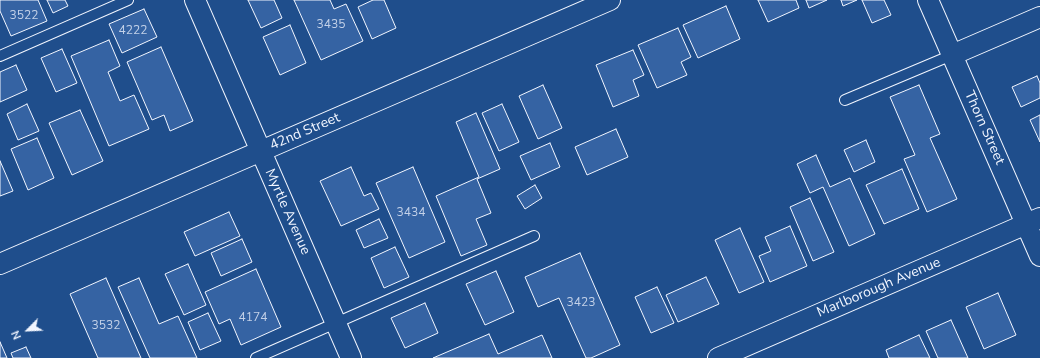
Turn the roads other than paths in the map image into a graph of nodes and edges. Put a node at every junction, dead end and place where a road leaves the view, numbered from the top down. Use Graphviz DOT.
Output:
graph roads {
  1 [pos="128,0"];
  2 [pos="195,0"];
  3 [pos="610,0"];
  4 [pos="928,0"];
  5 [pos="1040,17"];
  6 [pos="952,55"];
  7 [pos="0,56"];
  8 [pos="845,100"];
  9 [pos="261,151"];
  10 [pos="1033,221"];
  11 [pos="534,236"];
  12 [pos="1040,256"];
  13 [pos="0,264"];
  14 [pos="336,324"];
  15 [pos="256,358"];
  16 [pos="351,358"];
  17 [pos="718,358"];
  1 -- 7 [label="lane"];
  2 -- 9 [label="street, Myrtle Avenue"];
  3 -- 9 [label="street, 42nd Street"];
  4 -- 6 [label="street, Thorn Street"];
  5 -- 6 [label="street"];
  6 -- 8 [label="lane"];
  6 -- 10 [label="street, Thorn Street"];
  9 -- 13 [label="street, 42nd Street"];
  9 -- 14 [label="street, Myrtle Avenue"];
  10 -- 12 [label="street, Thorn Street"];
  10 -- 17 [label="street, Marlborough Avenue"];
  11 -- 14 [label="lane"];
  14 -- 15 [label="lane"];
  14 -- 16 [label="street, Myrtle Avenue"];
}
